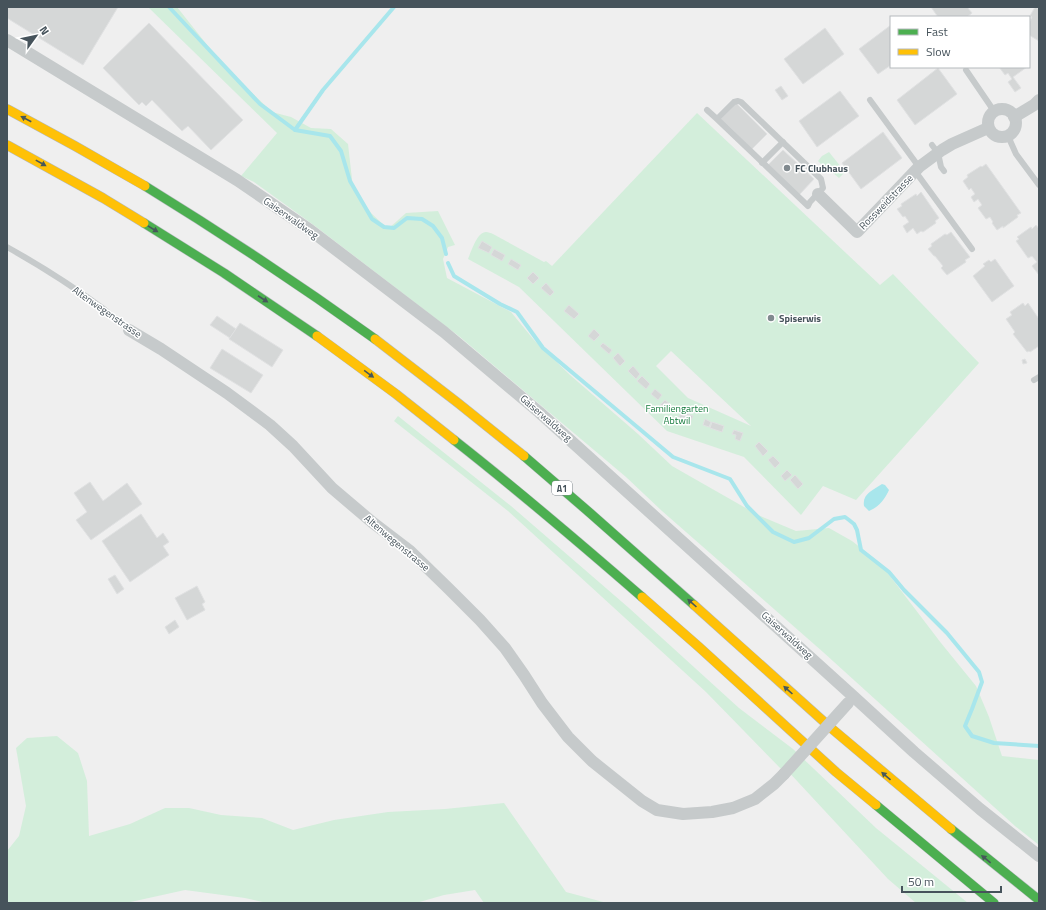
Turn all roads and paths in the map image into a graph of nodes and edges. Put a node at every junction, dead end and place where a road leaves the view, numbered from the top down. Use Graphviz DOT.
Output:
graph roads {
  1 [pos="7,40"];
  2 [pos="966,70"];
  3 [pos="870,100"];
  4 [pos="1039,100"];
  5 [pos="7,109"];
  6 [pos="707,110"];
  7 [pos="994,111"];
  8 [pos="1014,116"];
  9 [pos="717,119"];
  10 [pos="988,128"];
  11 [pos="1008,136"];
  12 [pos="783,142"];
  13 [pos="7,145"];
  14 [pos="935,149"];
  15 [pos="762,163"];
  16 [pos="917,169"];
  17 [pos="944,171"];
  18 [pos="1039,185"];
  19 [pos="818,194"];
  20 [pos="7,247"];
  21 [pos="972,249"];
  22 [pos="128,330"];
  23 [pos="851,700"];
  24 [pos="1039,856"];
  25 [pos="1039,900"];
  26 [pos="994,903"];
  1 -- 23 [label="street, Gaiserwaldweg"];
  2 -- 7 [label="lane"];
  3 -- 16 [label="lane, Rossweidstrasse"];
  4 -- 8 [label="street"];
  25 -- 5 [label="highway, A1, one-way"];
  6 -- 9 [label="lane"];
  7 -- 8 [label="street"];
  7 -- 10 [label="street"];
  8 -- 11 [label="street"];
  9 -- 12 [label="lane"];
  9 -- 15 [label="lane"];
  10 -- 11 [label="street"];
  10 -- 14 [label="street, Rossweidstrasse"];
  11 -- 18 [label="lane"];
  12 -- 15 [label="lane"];
  12 -- 19 [label="lane"];
  13 -- 26 [label="highway, one-way"];
  14 -- 16 [label="street, Rossweidstrasse"];
  14 -- 17 [label="lane"];
  15 -- 19 [label="lane"];
  16 -- 19 [label="street, Rossweidstrasse"];
  16 -- 21 [label="lane"];
  20 -- 22 [label="lane, Altenwegenstrasse"];
  22 -- 23 [label="street, Altenwegenstrasse, bridge"];
  23 -- 24 [label="street, Gaiserwaldweg"];
}
